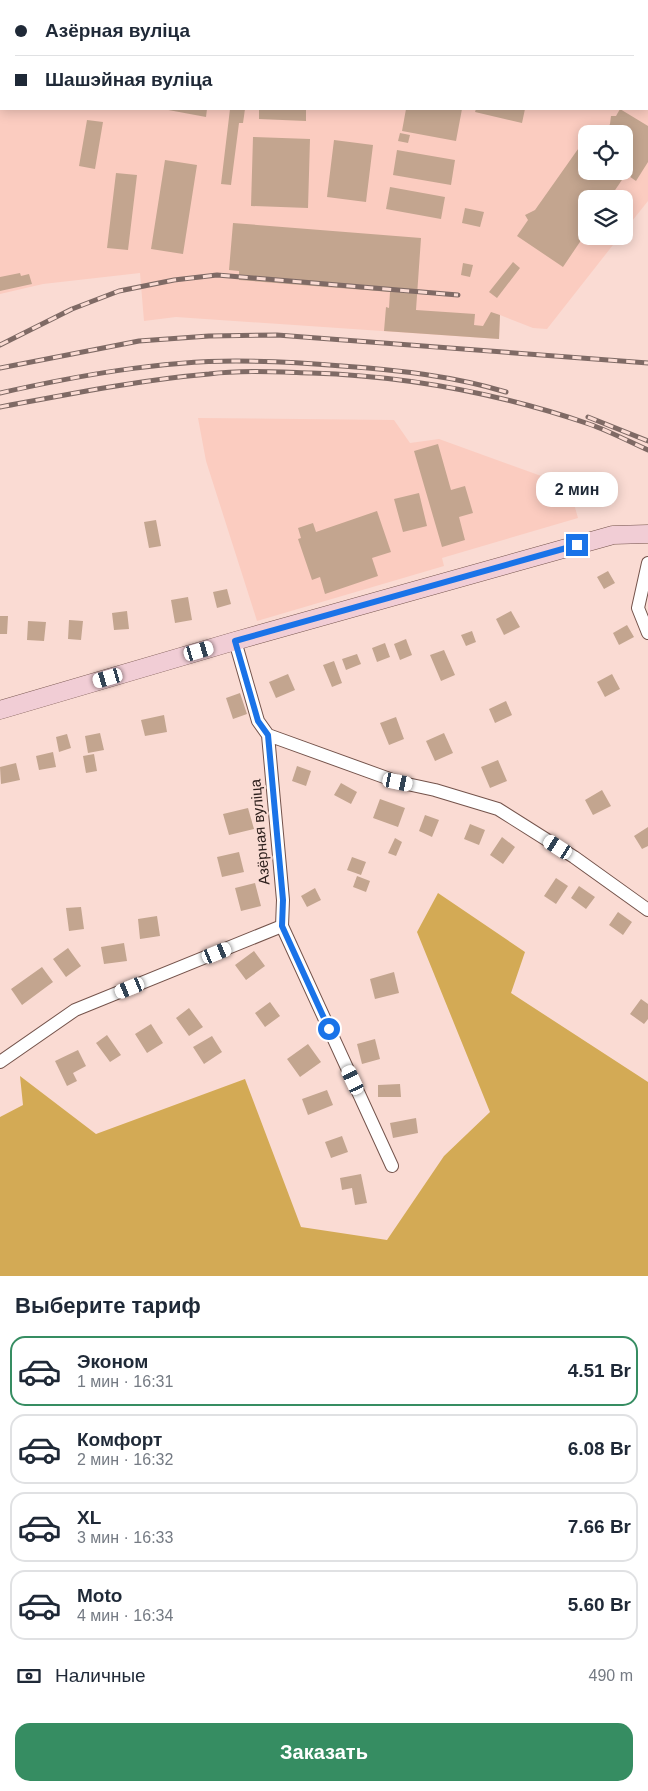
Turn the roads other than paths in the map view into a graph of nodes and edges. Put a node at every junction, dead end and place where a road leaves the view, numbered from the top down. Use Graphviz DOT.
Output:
graph roads {
  1 [pos="648,534"];
  2 [pos="648,563"];
  3 [pos="648,633"];
  4 [pos="235,641"];
  5 [pos="0,710"];
  6 [pos="268,735"];
  7 [pos="648,910"];
  8 [pos="282,926"];
  9 [pos="0,1062"];
  10 [pos="392,1166"];
  1 -- 4 [label="main road"];
  2 -- 3 [label="street"];
  4 -- 5 [label="main road"];
  4 -- 6 [label="street"];
  6 -- 7 [label="street"];
  6 -- 8 [label="street, Азёрная вуліца"];
  8 -- 9 [label="street"];
  8 -- 10 [label="street, Азёрная вуліца"];
}
